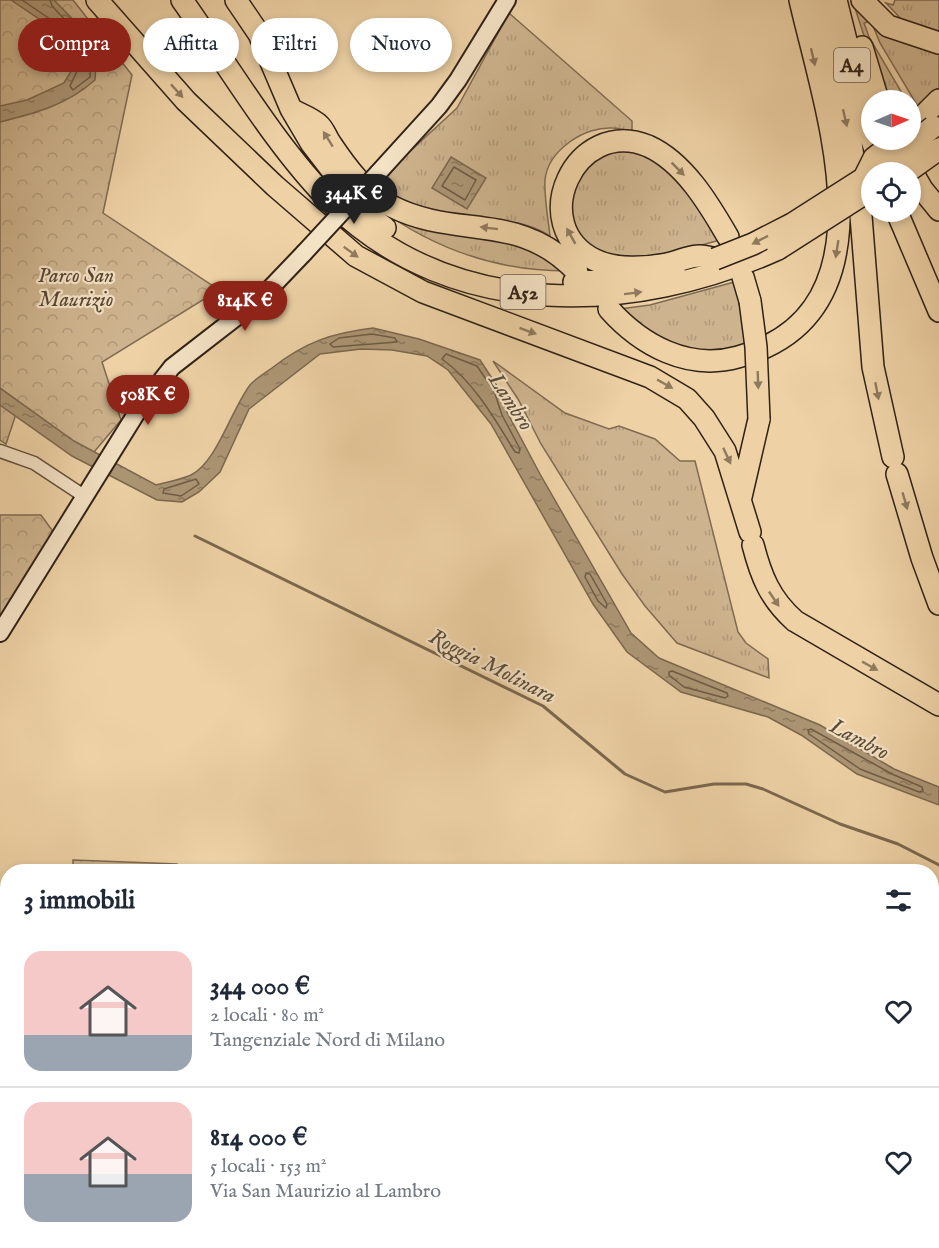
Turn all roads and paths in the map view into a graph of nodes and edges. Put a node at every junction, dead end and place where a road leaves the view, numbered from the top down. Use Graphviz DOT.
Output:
graph roads {
  1 [pos="97,0"];
  2 [pos="182,0"];
  3 [pos="236,0"];
  4 [pos="507,0"];
  5 [pos="800,0"];
  6 [pos="817,0"];
  7 [pos="836,0"];
  8 [pos="850,0"];
  9 [pos="862,0"];
  10 [pos="879,0"];
  11 [pos="909,34"];
  12 [pos="939,43"];
  13 [pos="875,90"];
  14 [pos="939,100"];
  15 [pos="291,110"];
  16 [pos="931,133"];
  17 [pos="884,150"];
  18 [pos="901,150"];
  19 [pos="870,162"];
  20 [pos="874,162"];
  21 [pos="895,162"];
  22 [pos="904,162"];
  23 [pos="913,162"];
  24 [pos="861,186"];
  25 [pos="861,190"];
  26 [pos="939,210"];
  27 [pos="901,222"];
  28 [pos="728,237"];
  29 [pos="707,256"];
  30 [pos="577,272"];
  31 [pos="743,277"];
  32 [pos="609,309"];
  33 [pos="939,311"];
  34 [pos="0,451"];
  35 [pos="84,496"];
  36 [pos="741,498"];
  37 [pos="939,604"];
  38 [pos="0,633"];
  39 [pos="928,698"];
  1 -- 36 [label="highway, one-way"];
  2 -- 25 [label="highway, A52, one-way, bridge"];
  3 -- 15 [label="highway, A52"];
  4 -- 35 [label="main road, bridge"];
  5 -- 32 [label="highway, one-way"];
  6 -- 37 [label="highway, A4, one-way"];
  7 -- 19 [label="highway, A4"];
  8 -- 13 [label="highway"];
  9 -- 11 [label="highway"];
  10 -- 11 [label="highway"];
  11 -- 12 [label="highway"];
  14 -- 16 [label="highway"];
  15 -- 29 [label="highway, A52"];
  30 -- 15 [label="highway, one-way"];
  16 -- 21 [label="highway, A52, bridge"];
  16 -- 22 [label="highway"];
  16 -- 23 [label="highway, bridge"];
  17 -- 20 [label="highway, bridge"];
  18 -- 26 [label="highway"];
  24 -- 29 [label="highway, A52, one-way, bridge"];
  27 -- 33 [label="highway"];
  29 -- 28 [label="highway, one-way"];
  31 -- 36 [label="highway, one-way, bridge"];
  34 -- 35 [label="street"];
  35 -- 38 [label="main road"];
  36 -- 39 [label="highway, one-way"];
}
